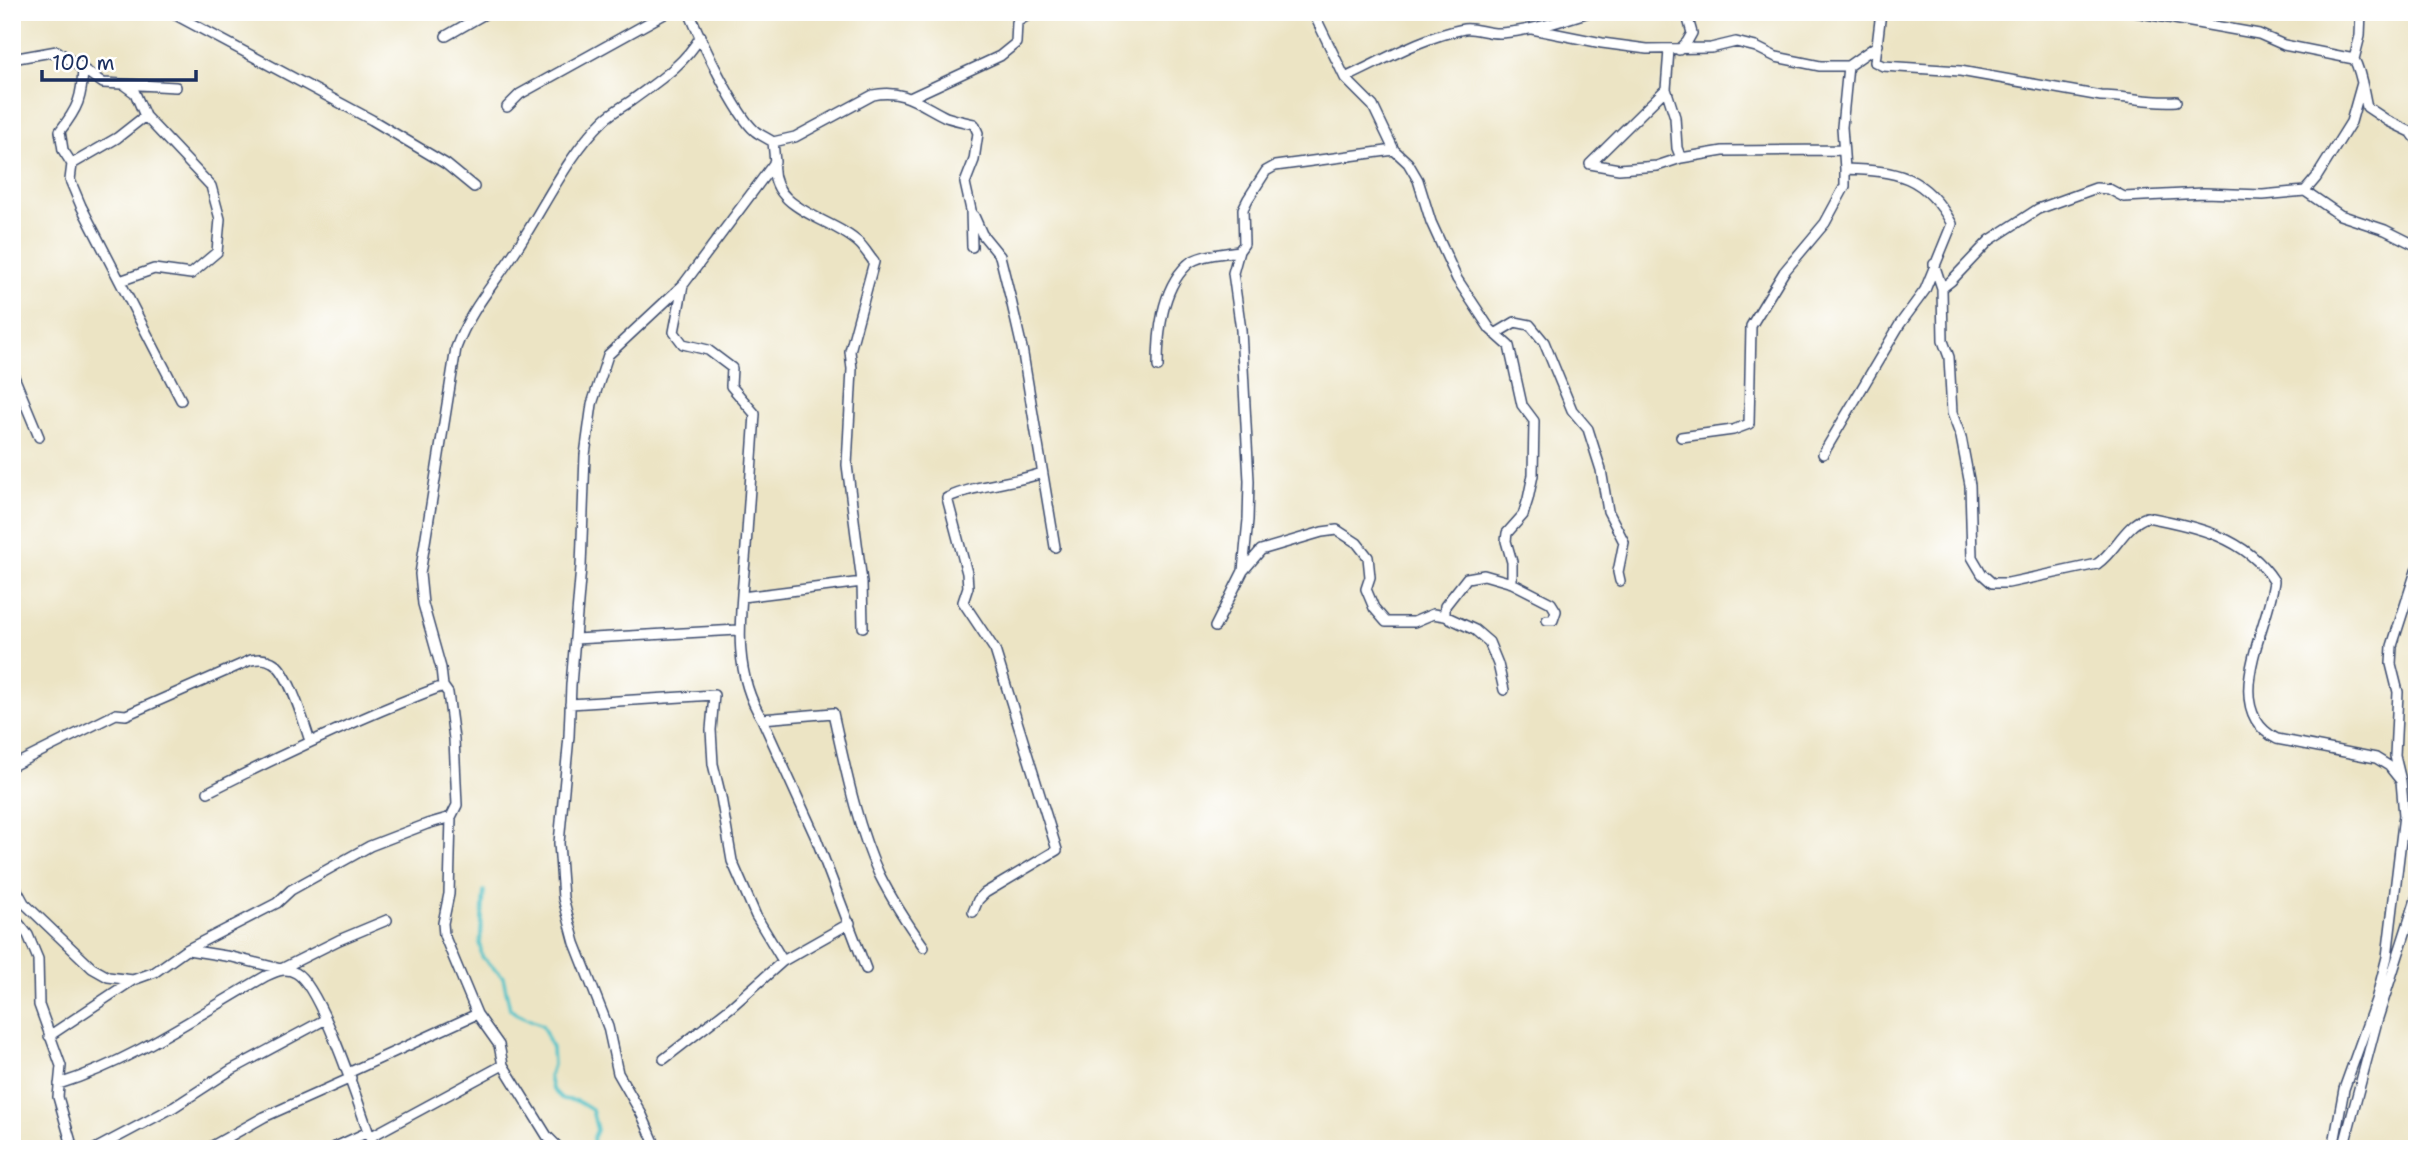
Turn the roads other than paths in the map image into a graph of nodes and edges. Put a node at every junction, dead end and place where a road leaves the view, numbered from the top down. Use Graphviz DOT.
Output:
graph roads {
  1 [pos="170,12"];
  2 [pos="488,12"];
  3 [pos="668,12"];
  4 [pos="689,12"];
  5 [pos="1033,12"];
  6 [pos="1313,12"];
  7 [pos="1589,12"];
  8 [pos="1686,12"];
  9 [pos="1881,12"];
  10 [pos="2135,12"];
  11 [pos="2361,12"];
  12 [pos="1532,29"];
  13 [pos="446,36"];
  14 [pos="701,36"];
  15 [pos="1878,46"];
  16 [pos="1674,50"];
  17 [pos="12,59"];
  18 [pos="2354,59"];
  19 [pos="1848,66"];
  20 [pos="83,68"];
  21 [pos="1345,78"];
  22 [pos="122,83"];
  23 [pos="2362,83"];
  24 [pos="176,87"];
  25 [pos="1666,89"];
  26 [pos="912,97"];
  27 [pos="2176,101"];
  28 [pos="507,107"];
  29 [pos="145,116"];
  30 [pos="2417,140"];
  31 [pos="773,142"];
  32 [pos="1394,150"];
  33 [pos="1843,150"];
  34 [pos="1681,158"];
  35 [pos="775,162"];
  36 [pos="72,164"];
  37 [pos="1844,169"];
  38 [pos="474,187"];
  39 [pos="2305,191"];
  40 [pos="971,209"];
  41 [pos="2417,246"];
  42 [pos="972,247"];
  43 [pos="1239,251"];
  44 [pos="1934,264"];
  45 [pos="120,281"];
  46 [pos="683,285"];
  47 [pos="1942,288"];
  48 [pos="1495,334"];
  49 [pos="1158,367"];
  50 [pos="12,372"];
  51 [pos="181,400"];
  52 [pos="39,437"];
  53 [pos="1681,437"];
  54 [pos="1823,454"];
  55 [pos="1042,473"];
  56 [pos="1055,547"];
  57 [pos="2417,568"];
  58 [pos="1243,571"];
  59 [pos="1620,581"];
  60 [pos="862,582"];
  61 [pos="1512,583"];
  62 [pos="742,597"];
  63 [pos="1446,616"];
  64 [pos="1547,620"];
  65 [pos="863,627"];
  66 [pos="1215,627"];
  67 [pos="738,630"];
  68 [pos="575,639"];
  69 [pos="443,686"];
  70 [pos="1504,690"];
  71 [pos="570,704"];
  72 [pos="762,719"];
  73 [pos="310,741"];
  74 [pos="12,766"];
  75 [pos="2401,781"];
  76 [pos="208,792"];
  77 [pos="451,817"];
  78 [pos="12,881"];
  79 [pos="2417,896"];
  80 [pos="973,912"];
  81 [pos="12,915"];
  82 [pos="387,920"];
  83 [pos="850,923"];
  84 [pos="924,947"];
  85 [pos="186,950"];
  86 [pos="783,961"];
  87 [pos="281,969"];
  88 [pos="866,969"];
  89 [pos="133,980"];
  90 [pos="477,1014"];
  91 [pos="326,1019"];
  92 [pos="49,1036"];
  93 [pos="664,1059"];
  94 [pos="503,1065"];
  95 [pos="349,1076"];
  96 [pos="59,1084"];
  97 [pos="369,1135"];
  98 [pos="73,1149"];
  99 [pos="95,1149"];
  100 [pos="206,1149"];
  101 [pos="331,1149"];
  102 [pos="374,1149"];
  103 [pos="560,1149"];
  104 [pos="657,1149"];
  105 [pos="2333,1149"];
  106 [pos="2343,1149"];
  1 -- 38 [label="street"];
  2 -- 13 [label="street"];
  3 -- 28 [label="street"];
  4 -- 14 [label="street"];
  5 -- 26 [label="street"];
  6 -- 21 [label="street"];
  7 -- 12 [label="street"];
  8 -- 16 [label="street"];
  9 -- 15 [label="street"];
  10 -- 18 [label="street"];
  11 -- 18 [label="street"];
  12 -- 16 [label="street"];
  12 -- 21 [label="street"];
  14 -- 31 [label="street"];
  14 -- 69 [label="street"];
  15 -- 19 [label="street"];
  15 -- 27 [label="street"];
  16 -- 19 [label="street"];
  16 -- 25 [label="street"];
  17 -- 20 [label="street"];
  18 -- 23 [label="street"];
  19 -- 33 [label="street"];
  20 -- 22 [label="street"];
  20 -- 36 [label="street"];
  21 -- 32 [label="street"];
  22 -- 24 [label="street"];
  22 -- 29 [label="street"];
  23 -- 30 [label="street"];
  23 -- 39 [label="street"];
  25 -- 34 [label="street"];
  25 -- 34 [label="street"];
  26 -- 31 [label="street"];
  26 -- 40 [label="street"];
  29 -- 36 [label="street"];
  29 -- 45 [label="street"];
  31 -- 35 [label="street"];
  32 -- 43 [label="street"];
  32 -- 48 [label="street"];
  33 -- 34 [label="street"];
  33 -- 37 [label="street"];
  35 -- 46 [label="street"];
  35 -- 60 [label="street"];
  36 -- 45 [label="street"];
  37 -- 44 [label="street"];
  37 -- 53 [label="street"];
  39 -- 41 [label="street"];
  39 -- 47 [label="street"];
  40 -- 42 [label="street"];
  40 -- 55 [label="street"];
  43 -- 49 [label="street"];
  43 -- 58 [label="street"];
  44 -- 47 [label="street"];
  44 -- 54 [label="street"];
  45 -- 51 [label="street"];
  46 -- 62 [label="street"];
  46 -- 68 [label="street"];
  47 -- 75 [label="street"];
  48 -- 59 [label="street"];
  48 -- 61 [label="street"];
  50 -- 52 [label="street"];
  55 -- 56 [label="street"];
  55 -- 80 [label="street"];
  57 -- 75 [label="street"];
  58 -- 63 [label="street"];
  58 -- 66 [label="street"];
  60 -- 62 [label="street"];
  60 -- 65 [label="street"];
  61 -- 63 [label="street"];
  61 -- 64 [label="street"];
  62 -- 67 [label="street"];
  63 -- 70 [label="street"];
  67 -- 68 [label="street"];
  67 -- 72 [label="street"];
  68 -- 71 [label="street"];
  69 -- 73 [label="street"];
  69 -- 77 [label="street"];
  71 -- 86 [label="street"];
  71 -- 104 [label="street"];
  72 -- 83 [label="street"];
  72 -- 84 [label="street"];
  73 -- 74 [label="street"];
  73 -- 76 [label="street"];
  75 -- 105 [label="street"];
  77 -- 85 [label="street"];
  77 -- 90 [label="street"];
  78 -- 89 [label="street"];
  79 -- 106 [label="street"];
  81 -- 92 [label="street"];
  82 -- 87 [label="street"];
  83 -- 86 [label="street"];
  83 -- 88 [label="street"];
  85 -- 87 [label="street"];
  85 -- 89 [label="street"];
  86 -- 93 [label="street"];
  87 -- 91 [label="street"];
  87 -- 96 [label="street"];
  89 -- 92 [label="street"];
  90 -- 94 [label="street"];
  90 -- 95 [label="street"];
  91 -- 95 [label="street"];
  91 -- 99 [label="street"];
  92 -- 96 [label="street"];
  94 -- 97 [label="street"];
  94 -- 103 [label="street"];
  95 -- 97 [label="street"];
  95 -- 100 [label="street"];
  96 -- 98 [label="street"];
  97 -- 101 [label="street"];
  97 -- 102 [label="street"];
}
